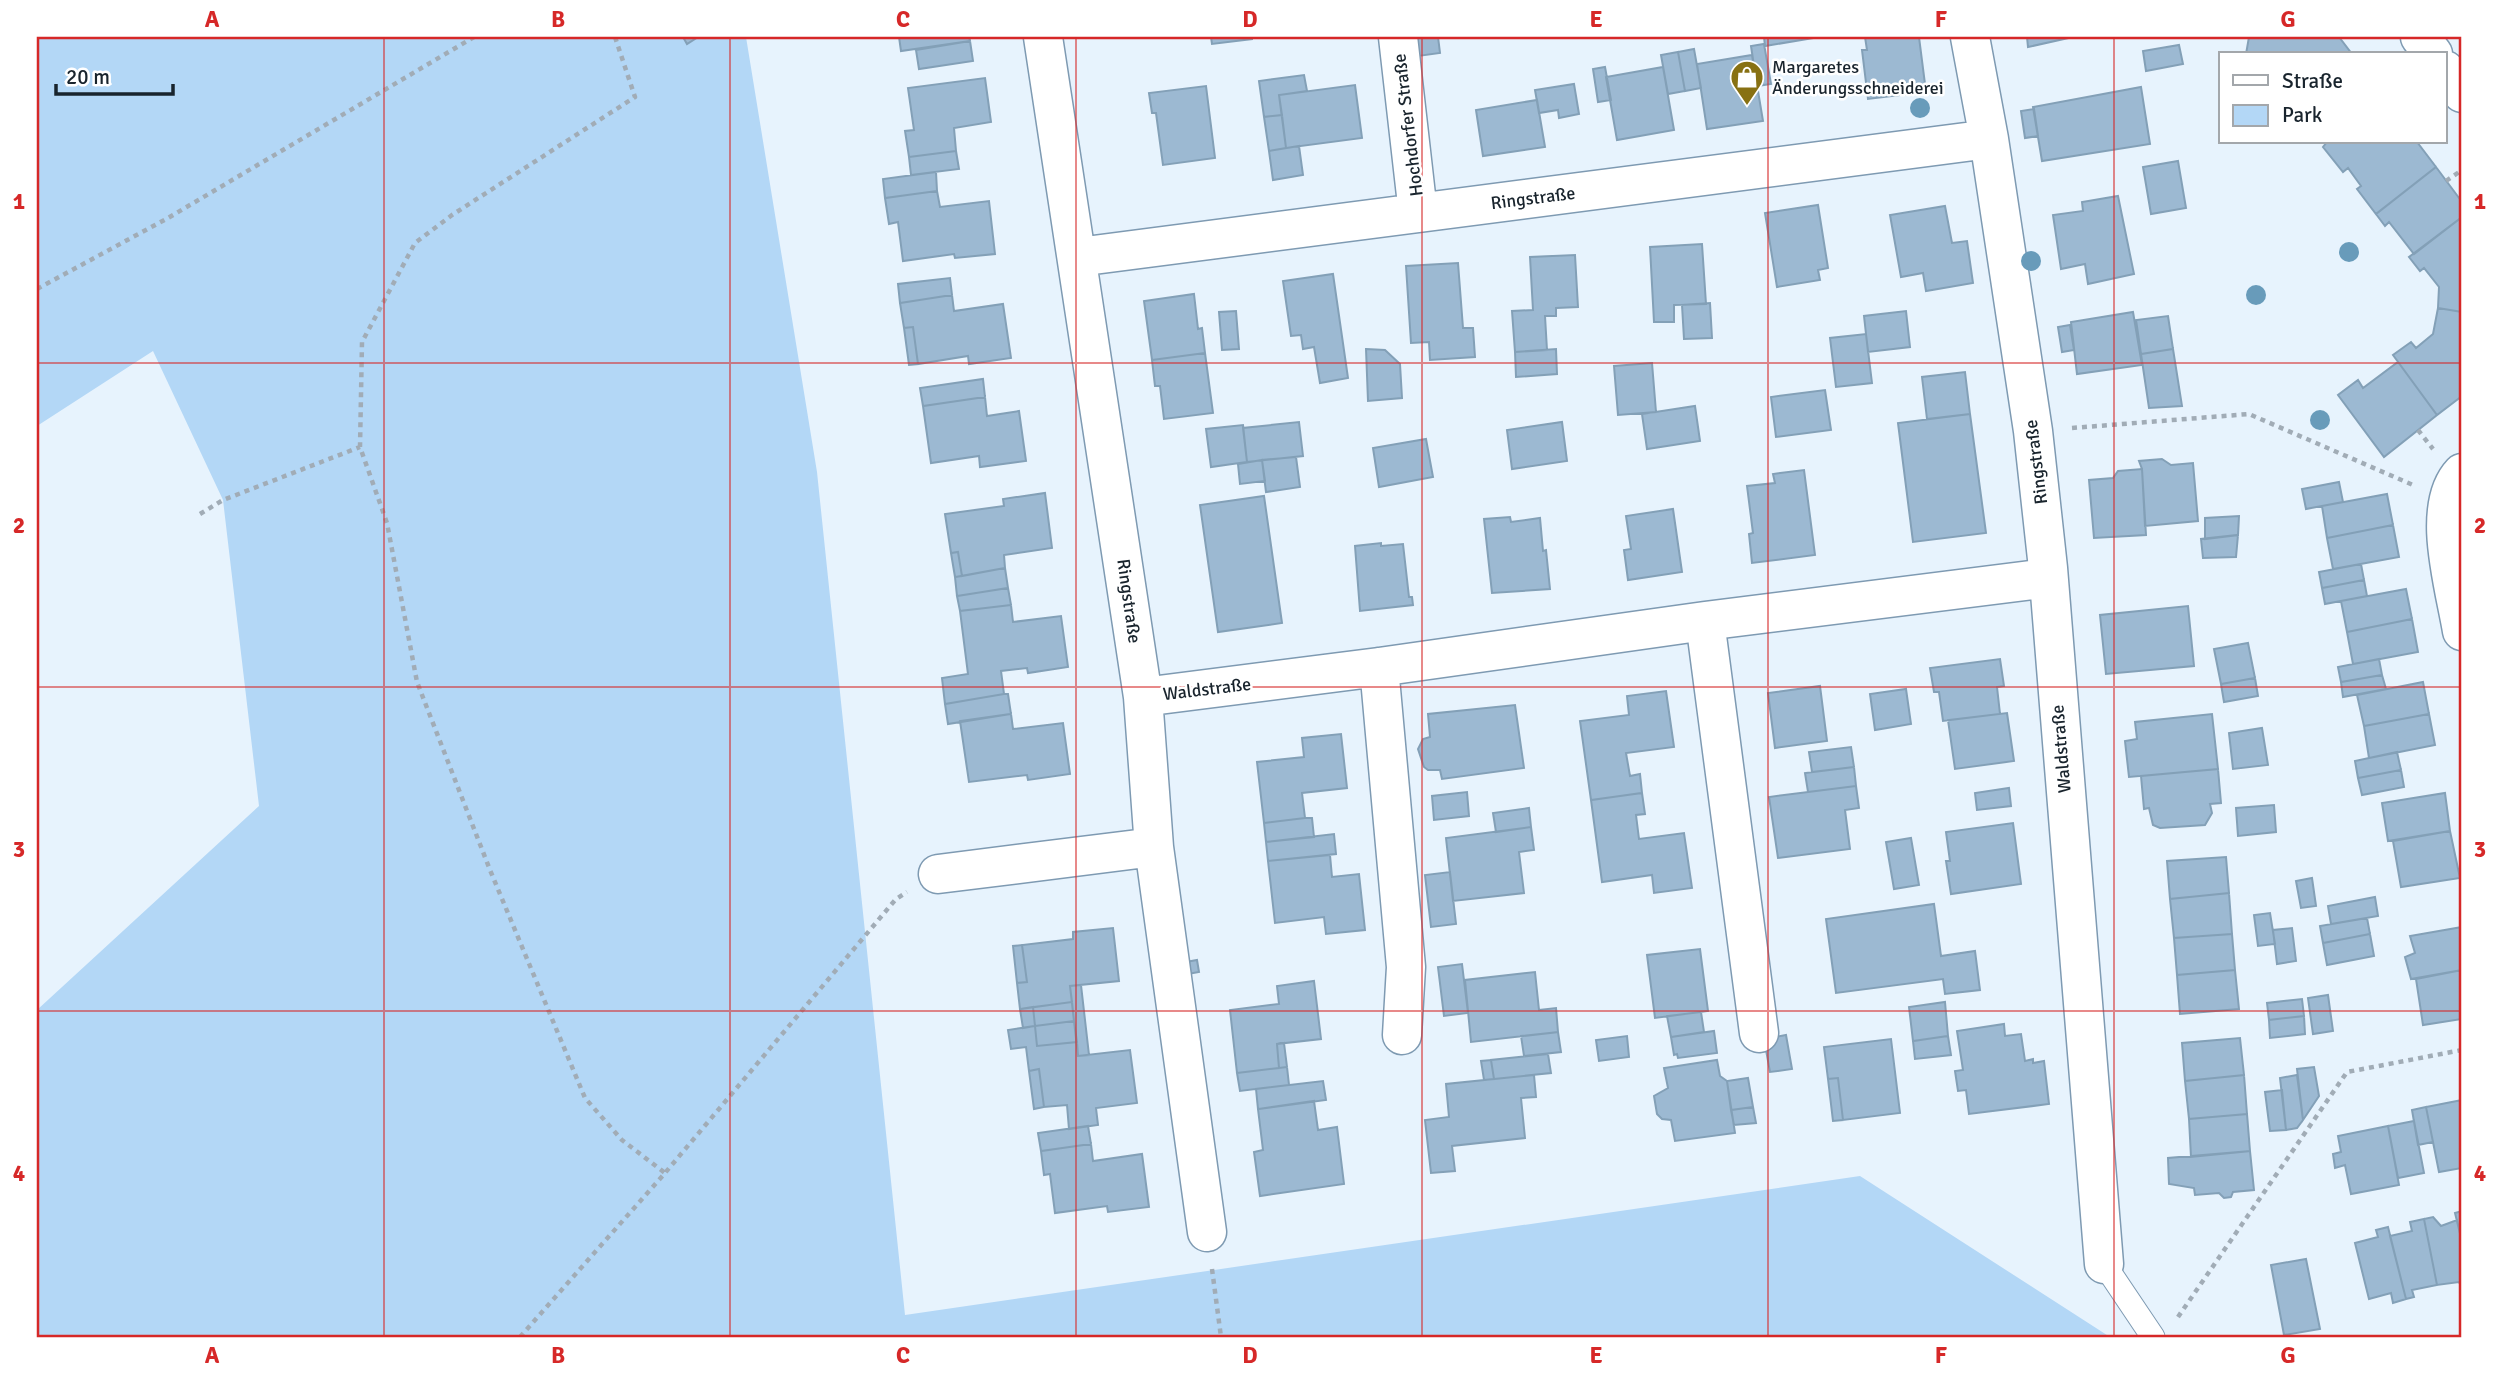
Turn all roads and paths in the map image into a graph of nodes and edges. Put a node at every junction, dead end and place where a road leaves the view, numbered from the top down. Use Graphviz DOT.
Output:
graph roads {
  1 [pos="474,37"];
  2 [pos="615,37"];
  3 [pos="1043,37"];
  4 [pos="1398,37"];
  5 [pos="1970,37"];
  6 [pos="2420,37"];
  7 [pos="2431,52"];
  8 [pos="2446,71"];
  9 [pos="2462,93"];
  10 [pos="1989,139"];
  11 [pos="2462,170"];
  12 [pos="2446,181"];
  13 [pos="1418,213"];
  14 [pos="1078,257"];
  15 [pos="37,289"];
  16 [pos="2033,430"];
  17 [pos="360,447"];
  18 [pos="2455,486"];
  19 [pos="200,514"];
  20 [pos="2048,578"];
  21 [pos="1705,621"];
  22 [pos="2462,631"];
  23 [pos="1379,667"];
  24 [pos="1143,696"];
  25 [pos="1154,847"];
  26 [pos="938,874"];
  27 [pos="1759,1033"];
  28 [pos="1402,1035"];
  29 [pos="2462,1050"];
  30 [pos="665,1173"];
  31 [pos="1207,1232"];
  32 [pos="2104,1264"];
  33 [pos="2175,1321"];
  34 [pos="520,1337"];
  35 [pos="1220,1337"];
  36 [pos="2153,1337"];
  1 -- 15 [label="path"];
  2 -- 17 [label="path"];
  3 -- 14 [label="street, Ringstraße"];
  4 -- 13 [label="street, Hochdorfer Straße"];
  5 -- 10 [label="street, Ringstraße"];
  6 -- 7 [label="street"];
  8 -- 9 [label="street"];
  10 -- 13 [label="street, Ringstraße"];
  10 -- 16 [label="street, Ringstraße"];
  11 -- 12 [label="path"];
  13 -- 14 [label="street, Ringstraße"];
  14 -- 24 [label="street, Ringstraße"];
  16 -- 18 [label="path"];
  16 -- 20 [label="street, Ringstraße"];
  17 -- 19 [label="path"];
  17 -- 30 [label="path"];
  18 -- 22 [label="street"];
  20 -- 21 [label="street, Waldstraße"];
  20 -- 32 [label="street, Waldstraße"];
  21 -- 23 [label="street, Waldstraße"];
  21 -- 27 [label="street"];
  23 -- 24 [label="street, Waldstraße"];
  23 -- 28 [label="street"];
  24 -- 25 [label="street, Waldstraße"];
  25 -- 26 [label="street"];
  25 -- 31 [label="street, Waldstraße"];
  26 -- 30 [label="path"];
  29 -- 33 [label="path"];
  30 -- 34 [label="path"];
  31 -- 35 [label="path"];
  32 -- 36 [label="lane"];
}
